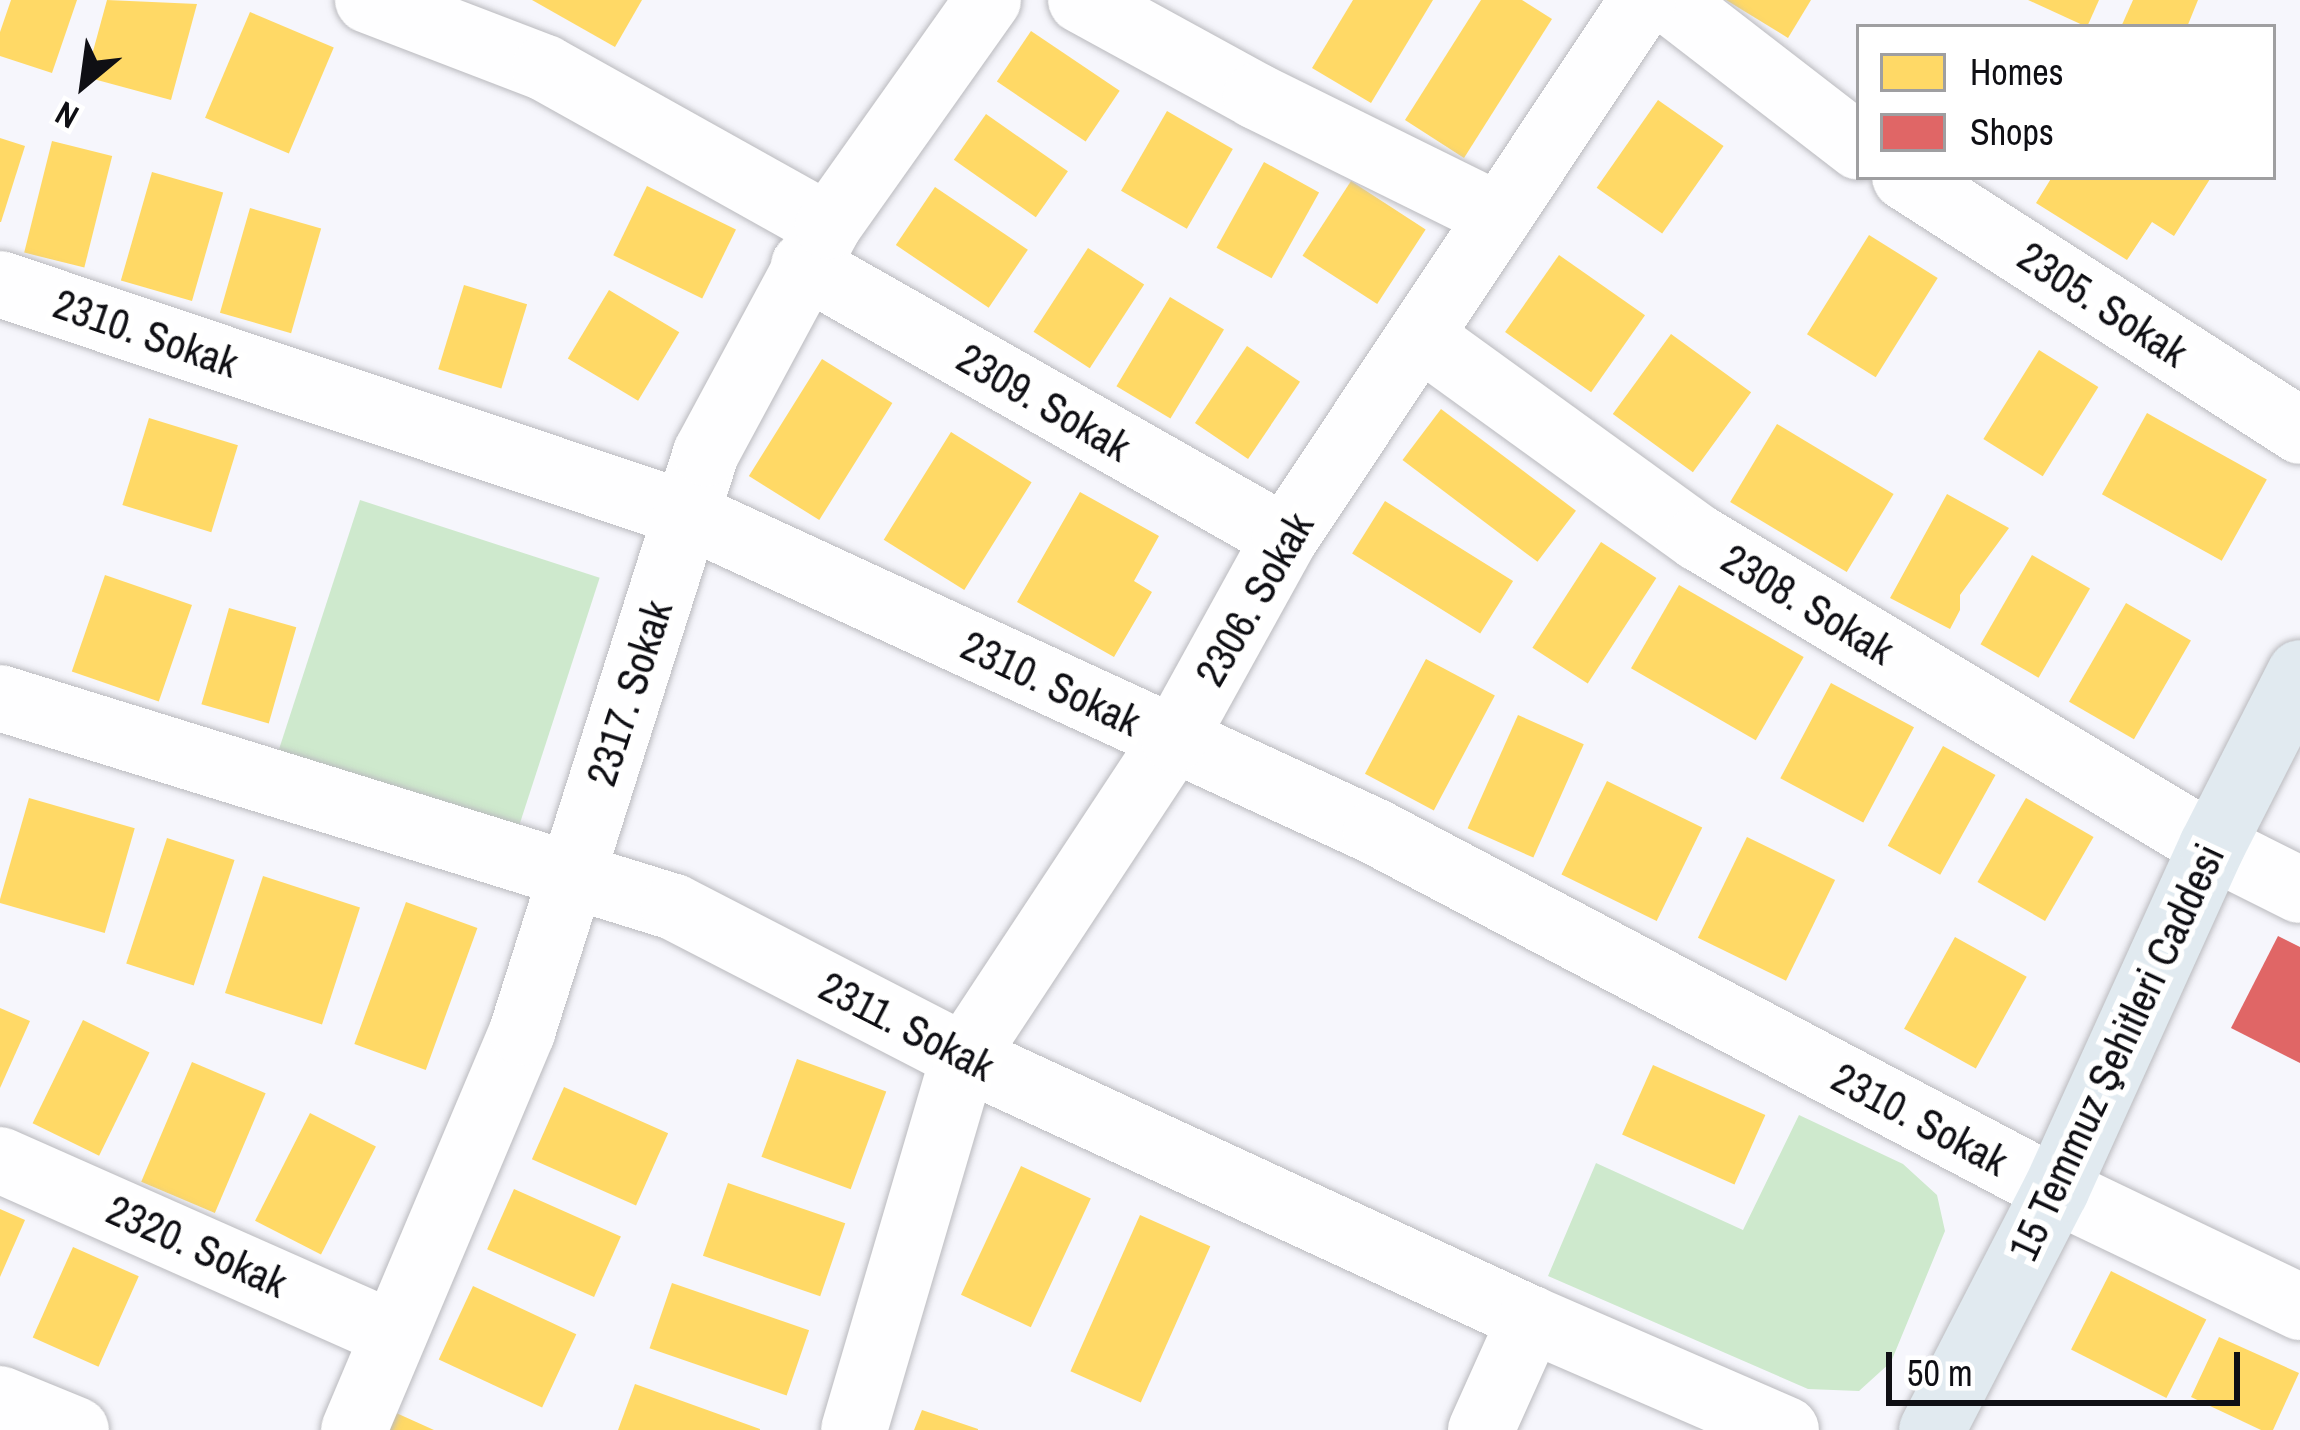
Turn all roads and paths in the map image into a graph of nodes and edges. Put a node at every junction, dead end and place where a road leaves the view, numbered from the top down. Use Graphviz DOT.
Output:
graph roads {
  1 [pos="368,0"];
  2 [pos="988,0"];
  3 [pos="1082,0"];
  4 [pos="1643,0"];
  5 [pos="1670,0"];
  6 [pos="1856,145"];
  7 [pos="1910,180"];
  8 [pos="1498,216"];
  9 [pos="816,246"];
  10 [pos="0,284"];
  11 [pos="1421,337"];
  12 [pos="2300,431"];
  13 [pos="686,514"];
  14 [pos="1285,538"];
  15 [pos="2298,686"];
  16 [pos="0,698"];
  17 [pos="1174,740"];
  18 [pos="2212,846"];
  19 [pos="572,875"];
  20 [pos="2300,890"];
  21 [pos="964,1057"];
  22 [pos="0,1160"];
  23 [pos="2056,1190"];
  24 [pos="2300,1307"];
  25 [pos="1531,1319"];
  26 [pos="393,1334"];
  27 [pos="0,1399"];
  28 [pos="76,1430"];
  29 [pos="354,1430"];
  30 [pos="854,1430"];
  31 [pos="1481,1430"];
  32 [pos="1786,1430"];
  33 [pos="1932,1430"];
  1 -- 9 [label="street, 2309. Sokak"];
  2 -- 9 [label="street, 2317. Sokak"];
  3 -- 8 [label="street"];
  4 -- 8 [label="street, 2306. Sokak"];
  5 -- 6 [label="street"];
  7 -- 12 [label="street, 2305. Sokak"];
  8 -- 11 [label="street, 2306. Sokak"];
  9 -- 13 [label="street, 2317. Sokak"];
  9 -- 14 [label="street, 2309. Sokak"];
  10 -- 13 [label="street, 2310. Sokak"];
  11 -- 14 [label="street, 2306. Sokak"];
  11 -- 18 [label="street, 2308. Sokak"];
  13 -- 17 [label="street, 2310. Sokak"];
  13 -- 19 [label="street, 2317. Sokak"];
  14 -- 17 [label="street, 2306. Sokak"];
  15 -- 18 [label="main road, 15 Temmuz Şehitleri Caddesi"];
  16 -- 19 [label="street, 2311. Sokak"];
  17 -- 21 [label="street, 2306. Sokak"];
  17 -- 23 [label="street, 2310. Sokak"];
  18 -- 20 [label="street, 2308. Sokak"];
  18 -- 23 [label="main road, 15 Temmuz Şehitleri Caddesi"];
  19 -- 21 [label="street, 2311. Sokak"];
  19 -- 26 [label="street, 2317. Sokak"];
  21 -- 25 [label="street, 2311. Sokak"];
  21 -- 30 [label="street, 2306. Sokak"];
  22 -- 26 [label="street, 2320. Sokak"];
  23 -- 24 [label="street, 2310. Sokak"];
  23 -- 33 [label="main road, 15 Temmuz Şehitleri Caddesi"];
  25 -- 31 [label="street"];
  25 -- 32 [label="street, 2311. Sokak"];
  26 -- 29 [label="street, 2317. Sokak"];
  27 -- 28 [label="street"];
}
